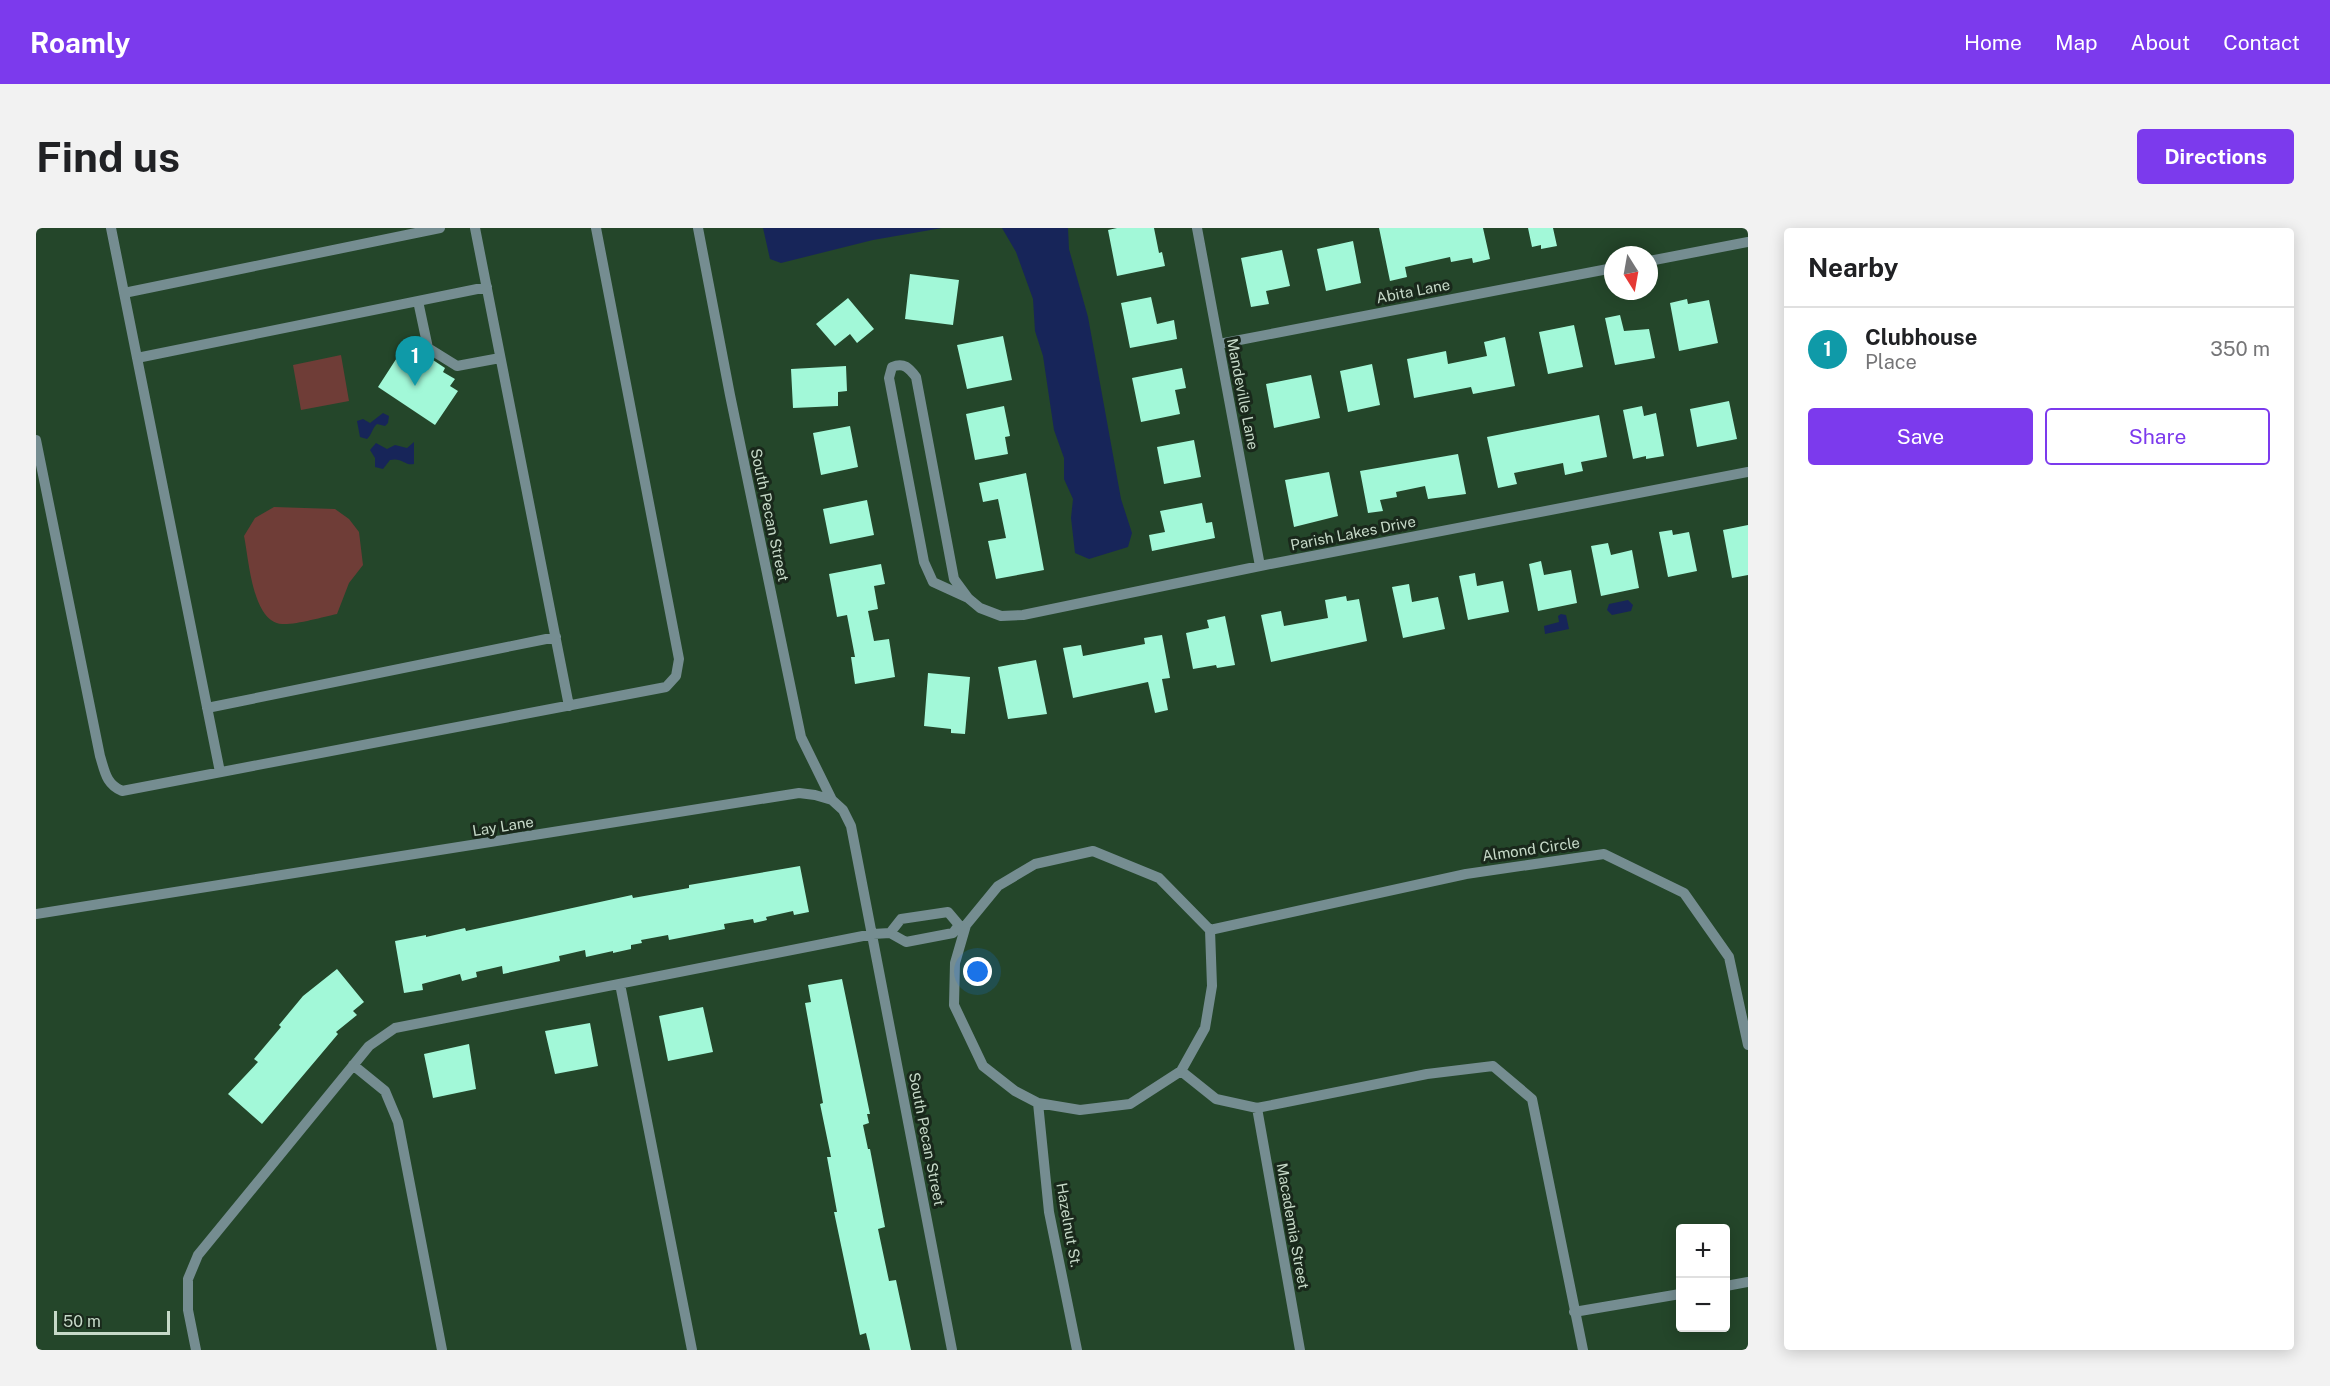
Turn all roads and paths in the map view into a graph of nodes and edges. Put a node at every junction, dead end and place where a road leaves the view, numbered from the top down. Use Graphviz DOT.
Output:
graph roads {
  1 [pos="111,228"];
  2 [pos="440,228"];
  3 [pos="475,228"];
  4 [pos="596,228"];
  5 [pos="698,228"];
  6 [pos="1197,228"];
  7 [pos="1748,242"];
  8 [pos="1658,259"];
  9 [pos="1604,270"];
  10 [pos="487,287"];
  11 [pos="124,293"];
  12 [pos="418,301"];
  13 [pos="1219,344"];
  14 [pos="137,358"];
  15 [pos="500,358"];
  16 [pos="36,440"];
  17 [pos="1748,472"];
  18 [pos="1260,566"];
  19 [pos="968,598"];
  20 [pos="556,637"];
  21 [pos="569,706"];
  22 [pos="207,708"];
  23 [pos="220,772"];
  24 [pos="832,800"];
  25 [pos="36,914"];
  26 [pos="962,925"];
  27 [pos="1210,930"];
  28 [pos="890,933"];
  29 [pos="873,934"];
  30 [pos="620,984"];
  31 [pos="1748,1045"];
  32 [pos="353,1065"];
  33 [pos="1181,1071"];
  34 [pos="1038,1103"];
  35 [pos="1257,1108"];
  36 [pos="1748,1282"];
  37 [pos="1730,1285"];
  38 [pos="1676,1295"];
  39 [pos="1574,1312"];
  40 [pos="196,1350"];
  41 [pos="442,1350"];
  42 [pos="692,1350"];
  43 [pos="952,1350"];
  44 [pos="1077,1350"];
  45 [pos="1300,1350"];
  46 [pos="1583,1350"];
  1 -- 11 [label="street"];
  2 -- 11 [label="street"];
  3 -- 10 [label="street"];
  4 -- 21 [label="street"];
  5 -- 24 [label="street, South Pecan Street"];
  6 -- 13 [label="street, Mandeville Lane"];
  7 -- 8 [label="street"];
  9 -- 13 [label="street, Abita Lane"];
  10 -- 12 [label="street"];
  10 -- 15 [label="street"];
  11 -- 14 [label="street"];
  12 -- 14 [label="street"];
  12 -- 15 [label="street"];
  13 -- 18 [label="street, Mandeville Lane"];
  14 -- 22 [label="street"];
  15 -- 20 [label="street"];
  16 -- 23 [label="street"];
  17 -- 18 [label="street, Parish Lakes Drive"];
  18 -- 19 [label="street, Parish Lakes Drive"];
  19 -- 19 [label="street, Parish Lakes Drive"];
  20 -- 21 [label="street"];
  20 -- 22 [label="street"];
  21 -- 23 [label="street"];
  22 -- 23 [label="street"];
  24 -- 25 [label="street, Lay Lane"];
  24 -- 29 [label="street"];
  26 -- 27 [label="street"];
  26 -- 28 [label="street"];
  26 -- 28 [label="street"];
  26 -- 34 [label="street"];
  27 -- 31 [label="street, Almond Circle"];
  27 -- 33 [label="street"];
  28 -- 29 [label="street"];
  29 -- 30 [label="street"];
  29 -- 43 [label="street, South Pecan Street"];
  30 -- 32 [label="street"];
  30 -- 42 [label="street"];
  32 -- 40 [label="street"];
  32 -- 41 [label="street"];
  33 -- 34 [label="street"];
  33 -- 35 [label="street"];
  34 -- 44 [label="street, Hazelnut St."];
  35 -- 39 [label="street"];
  35 -- 45 [label="street, Macademia Street"];
  36 -- 37 [label="street"];
  38 -- 39 [label="street"];
  39 -- 46 [label="street"];
}
